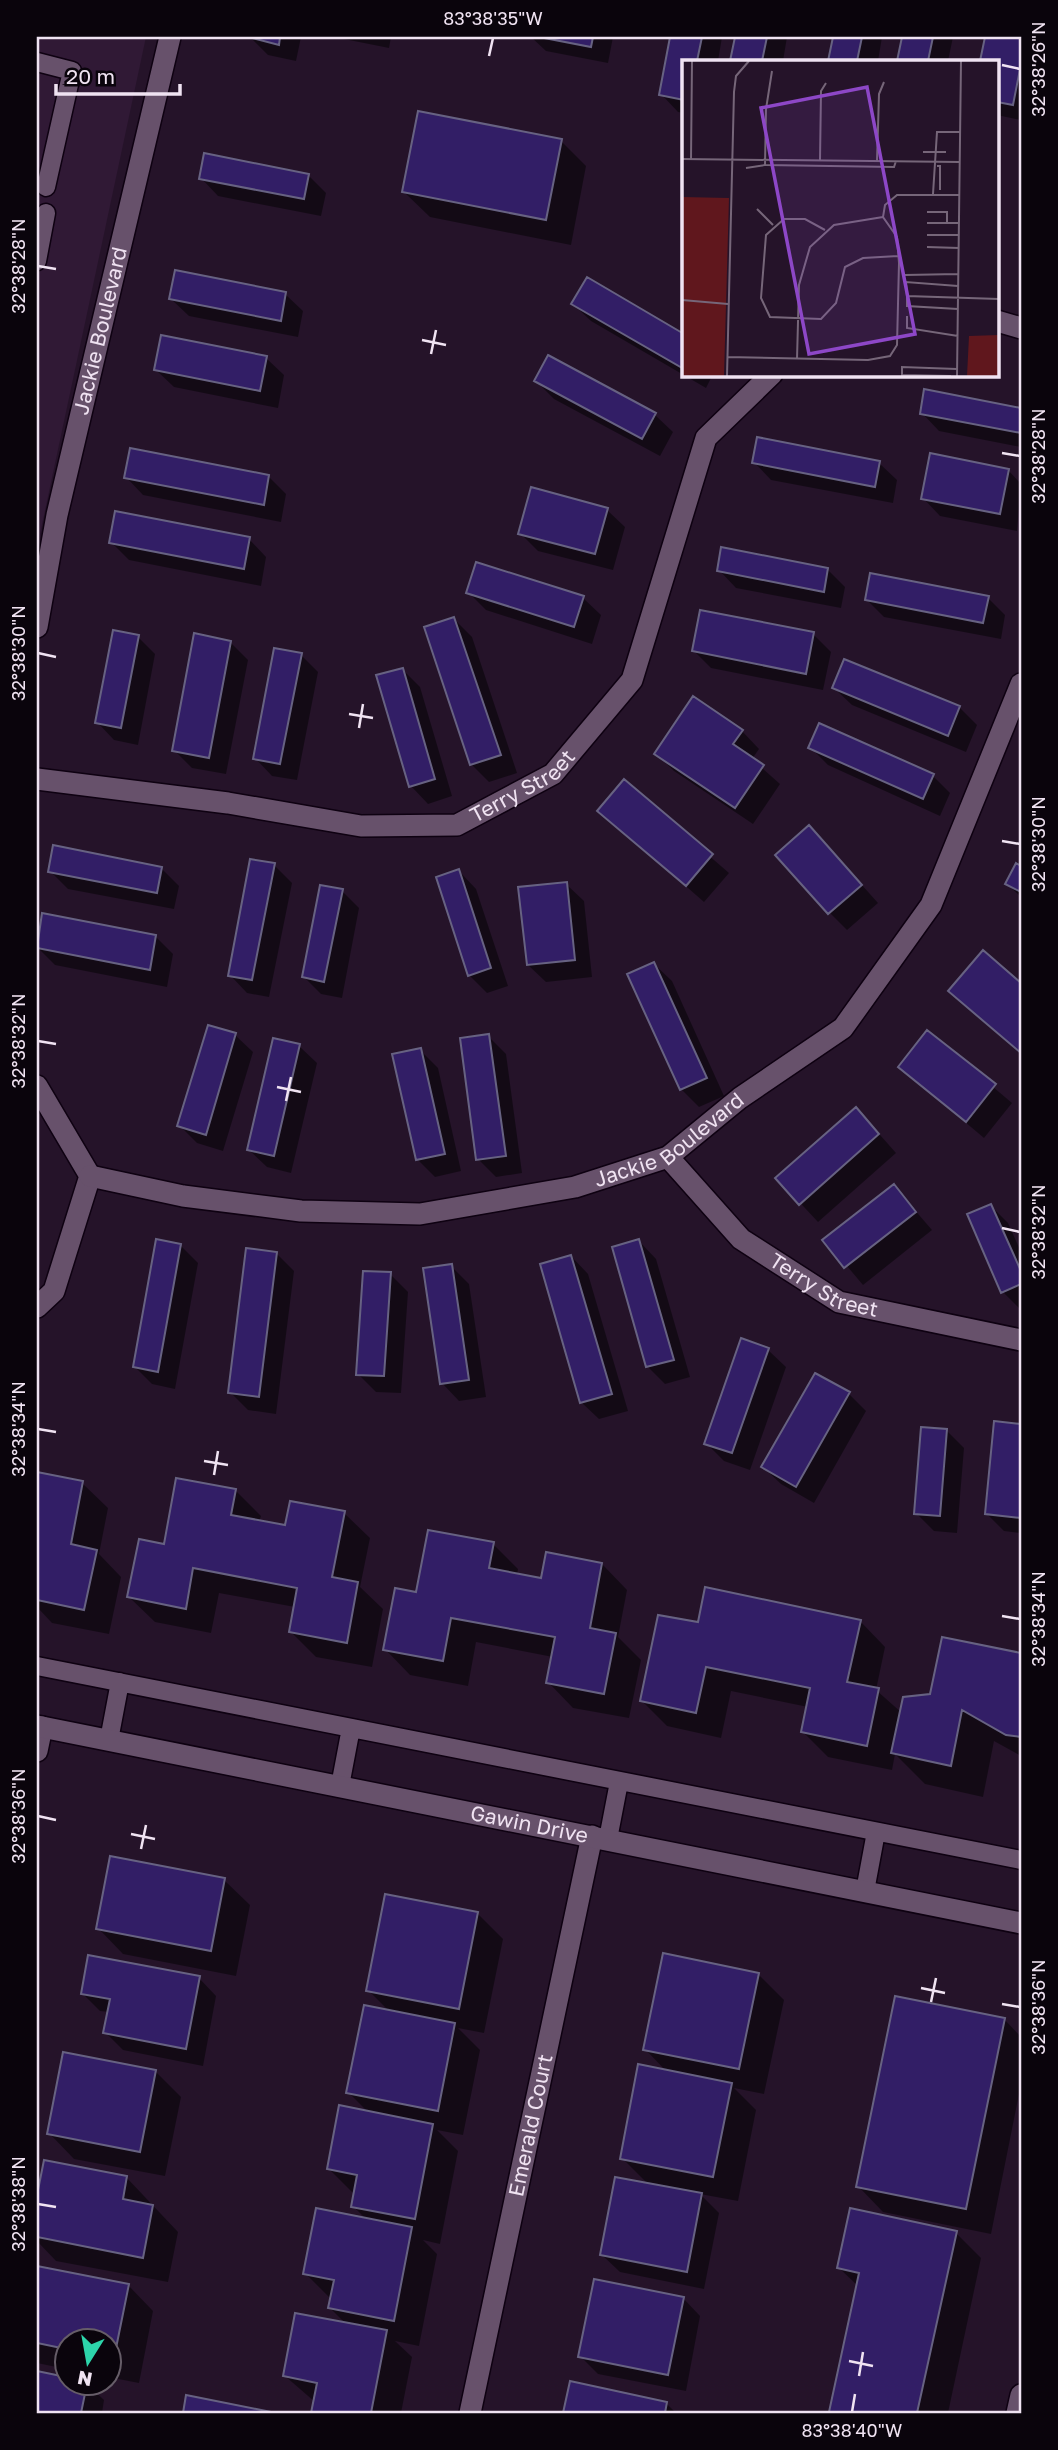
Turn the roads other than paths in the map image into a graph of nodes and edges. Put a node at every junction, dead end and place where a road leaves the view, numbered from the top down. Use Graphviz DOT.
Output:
graph roads {
  1 [pos="170,37"];
  2 [pos="37,62"];
  3 [pos="46,187"];
  4 [pos="46,213"];
  5 [pos="37,261"];
  6 [pos="998,321"];
  7 [pos="1021,328"];
  8 [pos="770,376"];
  9 [pos="37,627"];
  10 [pos="1021,684"];
  11 [pos="37,779"];
  12 [pos="37,1086"];
  13 [pos="668,1157"];
  14 [pos="90,1175"];
  15 [pos="37,1307"];
  16 [pos="1021,1340"];
  17 [pos="37,1666"];
  18 [pos="120,1682"];
  19 [pos="39,1727"];
  20 [pos="351,1728"];
  21 [pos="108,1740"];
  22 [pos="37,1751"];
  23 [pos="619,1782"];
  24 [pos="340,1786"];
  25 [pos="876,1832"];
  26 [pos="600,1838"];
  27 [pos="1021,1860"];
  28 [pos="865,1891"];
  29 [pos="1021,1923"];
  30 [pos="1021,2395"];
  31 [pos="470,2413"];
  32 [pos="1017,2413"];
  1 -- 9 [label="street, Jackie Boulevard"];
  2 -- 3 [label="lane"];
  4 -- 5 [label="lane"];
  6 -- 7 [label="street"];
  8 -- 11 [label="street, Terry Street"];
  10 -- 13 [label="street, Jackie Boulevard"];
  12 -- 14 [label="street"];
  13 -- 14 [label="street, Jackie Boulevard"];
  13 -- 16 [label="street, Terry Street"];
  14 -- 15 [label="street"];
  17 -- 18 [label="lane"];
  18 -- 20 [label="lane"];
  18 -- 21 [label="lane"];
  19 -- 21 [label="street, Gawin Drive"];
  19 -- 22 [label="street"];
  20 -- 23 [label="lane"];
  20 -- 24 [label="lane"];
  21 -- 24 [label="street, Gawin Drive"];
  23 -- 25 [label="lane"];
  23 -- 26 [label="lane"];
  24 -- 26 [label="street, Gawin Drive"];
  25 -- 27 [label="lane"];
  25 -- 28 [label="lane"];
  26 -- 28 [label="street, Gawin Drive"];
  26 -- 31 [label="street, Emerald Court"];
  28 -- 29 [label="street, Gawin Drive"];
  30 -- 32 [label="street"];
}
